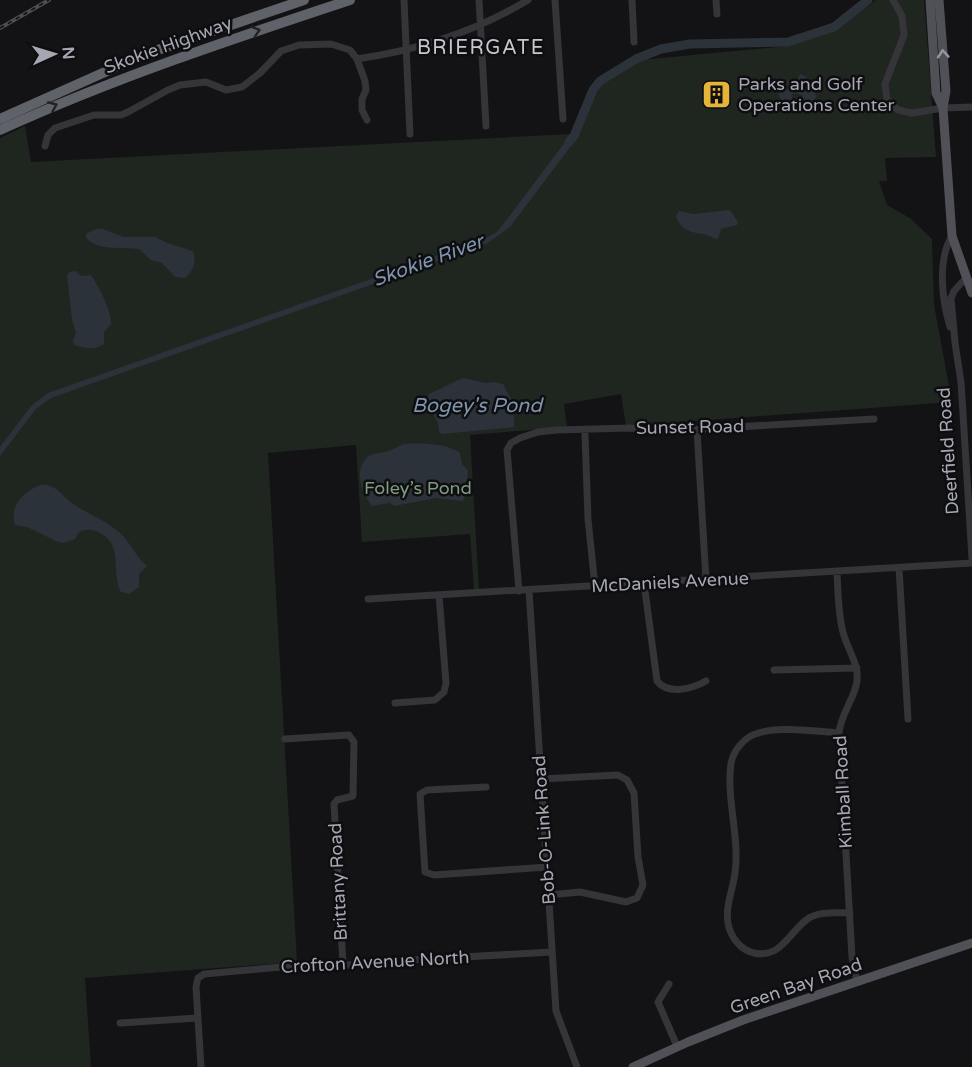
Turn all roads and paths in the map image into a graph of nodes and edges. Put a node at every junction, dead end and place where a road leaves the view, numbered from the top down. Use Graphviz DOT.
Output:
graph roads {
  1 [pos="304,0"];
  2 [pos="350,0"];
  3 [pos="404,0"];
  4 [pos="479,0"];
  5 [pos="528,0"];
  6 [pos="555,0"];
  7 [pos="632,0"];
  8 [pos="716,0"];
  9 [pos="893,0"];
  10 [pos="930,0"];
  11 [pos="939,0"];
  12 [pos="717,14"];
  13 [pos="481,24"];
  14 [pos="634,42"];
  15 [pos="407,50"];
  16 [pos="357,59"];
  17 [pos="972,107"];
  18 [pos="943,108"];
  19 [pos="0,119"];
  20 [pos="563,119"];
  21 [pos="367,120"];
  22 [pos="486,126"];
  23 [pos="0,130"];
  24 [pos="410,134"];
  25 [pos="45,146"];
  26 [pos="951,236"];
  27 [pos="966,278"];
  28 [pos="972,293"];
  29 [pos="955,343"];
  30 [pos="874,418"];
  31 [pos="697,429"];
  32 [pos="585,434"];
  33 [pos="972,558"];
  34 [pos="972,563"];
  35 [pos="899,568"];
  36 [pos="837,572"];
  37 [pos="706,580"];
  38 [pos="644,583"];
  39 [pos="595,586"];
  40 [pos="529,590"];
  41 [pos="519,591"];
  42 [pos="439,595"];
  43 [pos="368,599"];
  44 [pos="856,668"];
  45 [pos="774,670"];
  46 [pos="706,681"];
  47 [pos="395,702"];
  48 [pos="908,719"];
  49 [pos="839,733"];
  50 [pos="285,739"];
  51 [pos="541,779"];
  52 [pos="486,787"];
  53 [pos="547,867"];
  54 [pos="549,896"];
  55 [pos="850,913"];
  56 [pos="972,943"];
  57 [pos="552,952"];
  58 [pos="343,965"];
  59 [pos="856,982"];
  60 [pos="669,984"];
  61 [pos="198,1018"];
  62 [pos="120,1023"];
  63 [pos="677,1046"];
  64 [pos="201,1067"];
  65 [pos="577,1067"];
  66 [pos="633,1067"];
  1 -- 19 [label="highway, Skokie Highway"];
  23 -- 2 [label="highway, Skokie Highway, one-way"];
  3 -- 15 [label="street"];
  4 -- 13 [label="street"];
  5 -- 13 [label="street"];
  6 -- 20 [label="street"];
  7 -- 14 [label="street"];
  8 -- 12 [label="street"];
  9 -- 18 [label="street"];
  10 -- 18 [label="main road"];
  18 -- 11 [label="main road, one-way"];
  13 -- 15 [label="street"];
  13 -- 22 [label="street"];
  15 -- 16 [label="street"];
  15 -- 24 [label="street"];
  16 -- 21 [label="street"];
  16 -- 25 [label="street"];
  17 -- 18 [label="street"];
  18 -- 26 [label="main road"];
  26 -- 27 [label="main road"];
  26 -- 29 [label="street, Deerfield Road"];
  27 -- 28 [label="main road"];
  27 -- 29 [label="street, Deerfield Road"];
  29 -- 33 [label="street, Deerfield Road"];
  30 -- 31 [label="street, Sunset Road"];
  31 -- 37 [label="street"];
  31 -- 41 [label="street, Sunset Road"];
  32 -- 39 [label="street"];
  34 -- 35 [label="street, McDaniels Avenue"];
  35 -- 36 [label="street, McDaniels Avenue"];
  35 -- 48 [label="street"];
  36 -- 37 [label="street, McDaniels Avenue"];
  36 -- 44 [label="street, Kimball Road"];
  37 -- 38 [label="street, McDaniels Avenue"];
  38 -- 39 [label="street, McDaniels Avenue"];
  38 -- 46 [label="street"];
  39 -- 40 [label="street, McDaniels Avenue"];
  40 -- 41 [label="street, McDaniels Avenue"];
  40 -- 51 [label="street, Bob-O-Link Road"];
  41 -- 42 [label="street, McDaniels Avenue"];
  42 -- 43 [label="street, McDaniels Avenue"];
  42 -- 47 [label="street"];
  44 -- 45 [label="street"];
  44 -- 49 [label="street, Kimball Road"];
  49 -- 55 [label="street, Kimball Road"];
  49 -- 55 [label="street"];
  50 -- 58 [label="street, Brittany Road"];
  51 -- 53 [label="street, Bob-O-Link Road"];
  51 -- 54 [label="street"];
  52 -- 53 [label="street"];
  53 -- 54 [label="street, Bob-O-Link Road"];
  54 -- 57 [label="street, Bob-O-Link Road"];
  55 -- 59 [label="street, Kimball Road"];
  56 -- 59 [label="main road, Green Bay Road"];
  57 -- 58 [label="street, Crofton Avenue North"];
  57 -- 65 [label="street, Bob-O-Link Road"];
  58 -- 61 [label="street, Crofton Avenue North"];
  59 -- 63 [label="main road, Green Bay Road"];
  60 -- 63 [label="street"];
  61 -- 62 [label="street"];
  61 -- 64 [label="street"];
  63 -- 66 [label="main road, Green Bay Road"];
}
